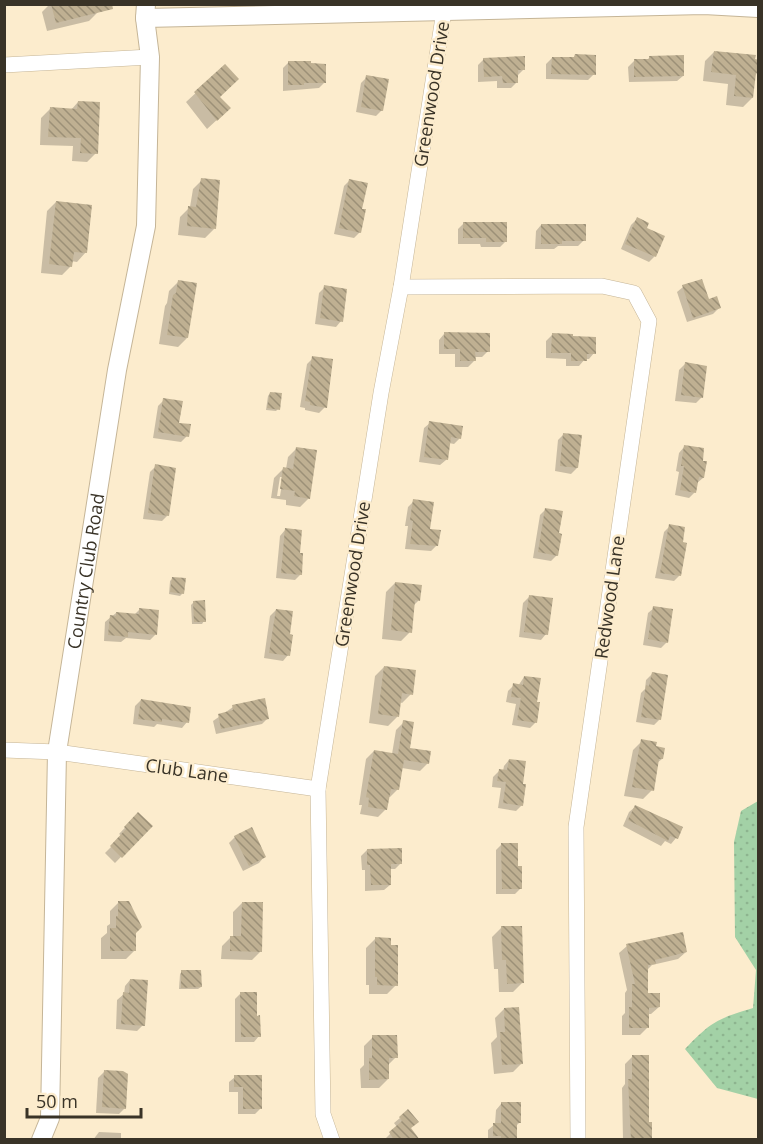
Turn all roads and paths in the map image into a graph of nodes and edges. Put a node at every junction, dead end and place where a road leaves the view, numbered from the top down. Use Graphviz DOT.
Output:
graph roads {
  1 [pos="759,8"];
  2 [pos="145,11"];
  3 [pos="444,11"];
  4 [pos="150,57"];
  5 [pos="4,65"];
  6 [pos="401,287"];
  7 [pos="4,750"];
  8 [pos="57,752"];
  9 [pos="318,789"];
  10 [pos="40,1140"];
  11 [pos="332,1140"];
  12 [pos="578,1140"];
  1 -- 3 [label="street"];
  2 -- 3 [label="street"];
  2 -- 4 [label="street, Country Club Road"];
  3 -- 6 [label="street, Greenwood Drive"];
  4 -- 5 [label="street"];
  4 -- 8 [label="street, Country Club Road"];
  6 -- 9 [label="street, Greenwood Drive"];
  6 -- 12 [label="street, Redwood Lane"];
  7 -- 8 [label="street, Club Lane"];
  8 -- 9 [label="street, Club Lane"];
  8 -- 10 [label="street, Country Club Road"];
  9 -- 11 [label="street, Greenwood Drive"];
}
